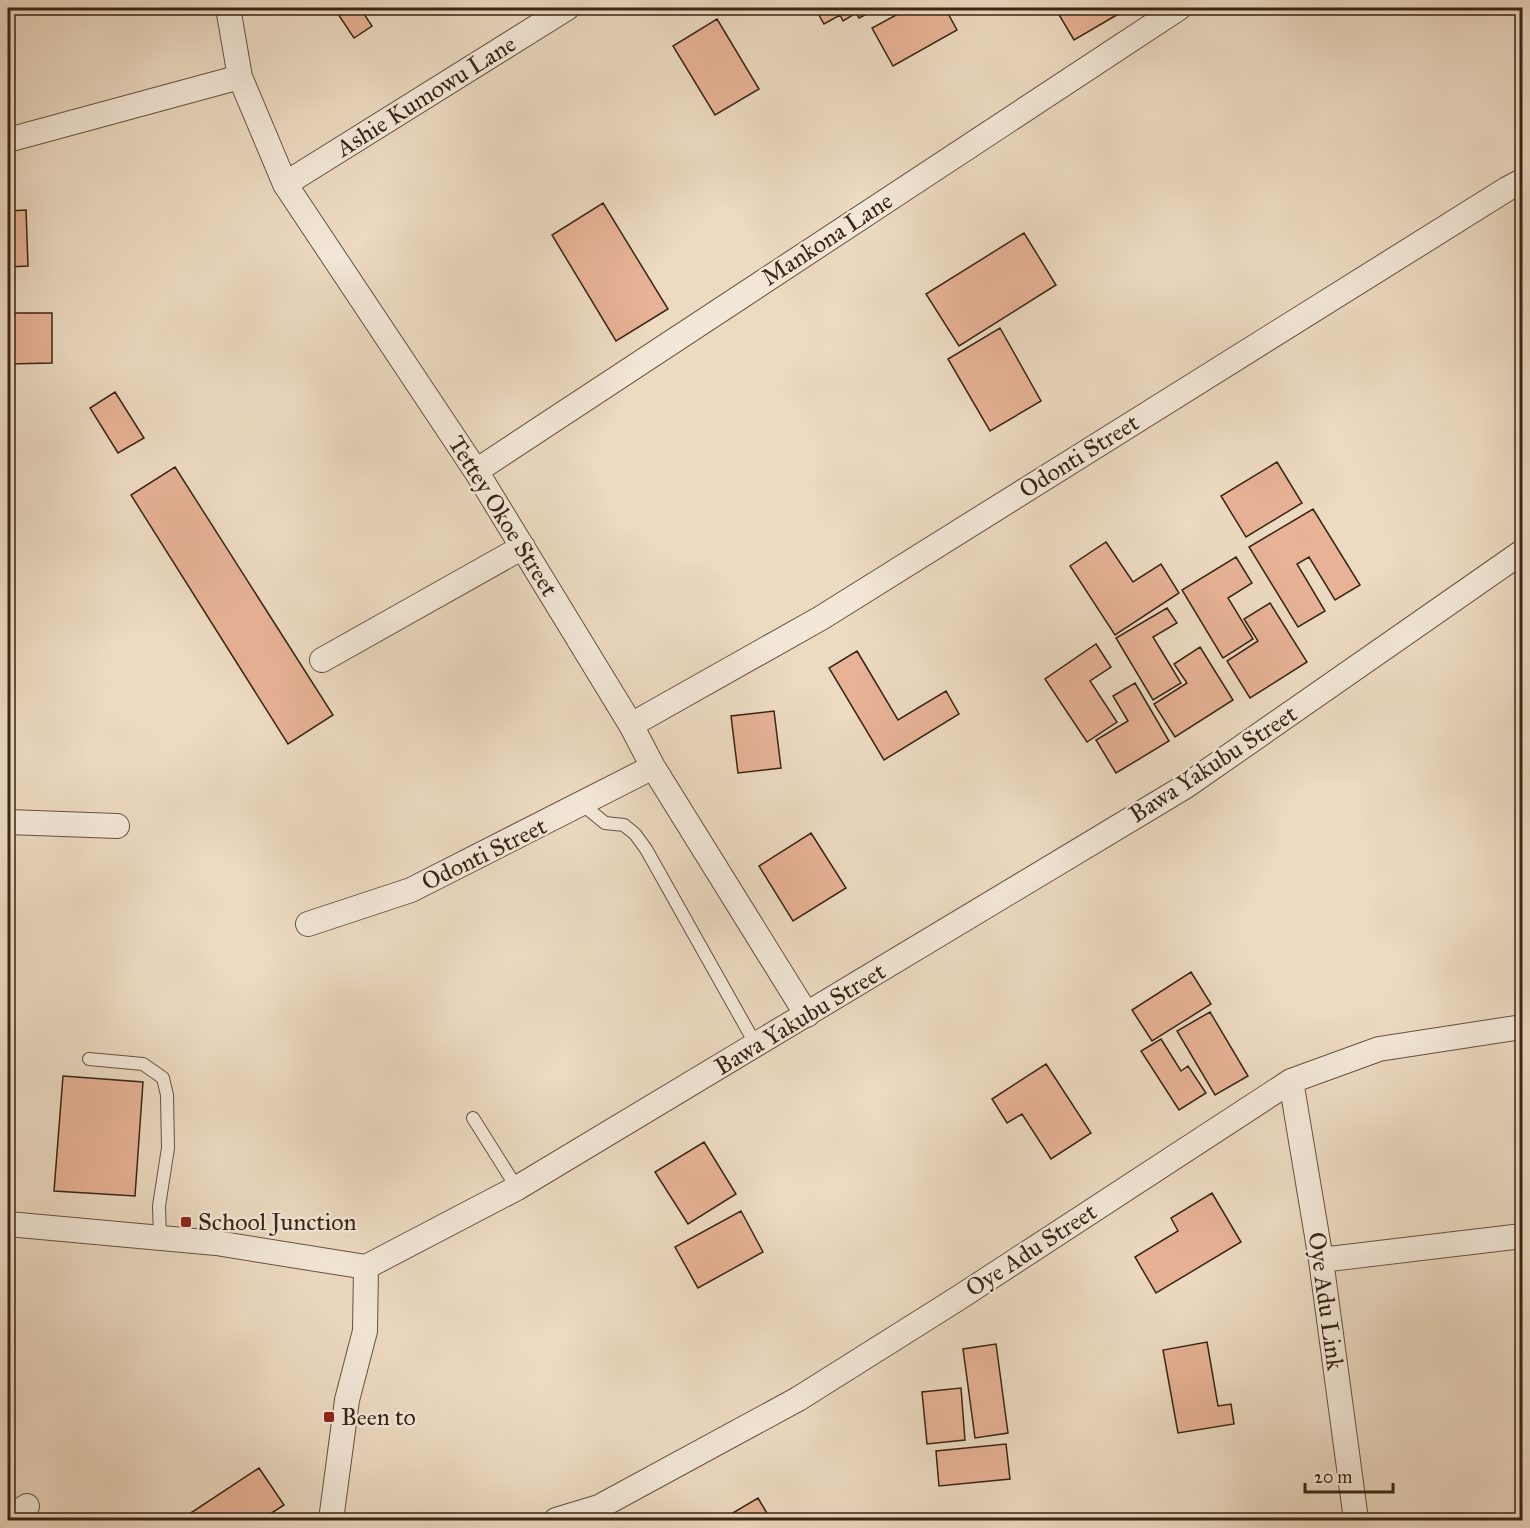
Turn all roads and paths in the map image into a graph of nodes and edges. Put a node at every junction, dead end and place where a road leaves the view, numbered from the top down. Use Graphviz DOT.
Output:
graph roads {
  1 [pos="228,8"];
  2 [pos="567,8"];
  3 [pos="1179,8"];
  4 [pos="240,77"];
  5 [pos="8,140"];
  6 [pos="1522,181"];
  7 [pos="285,184"];
  8 [pos="476,471"];
  9 [pos="523,547"];
  10 [pos="1522,552"];
  11 [pos="322,660"];
  12 [pos="632,725"];
  13 [pos="653,767"];
  14 [pos="583,805"];
  15 [pos="8,822"];
  16 [pos="117,826"];
  17 [pos="308,924"];
  18 [pos="807,1015"];
  19 [pos="1522,1027"];
  20 [pos="756,1045"];
  21 [pos="89,1059"];
  22 [pos="1291,1081"];
  23 [pos="472,1118"];
  24 [pos="517,1188"];
  25 [pos="8,1224"];
  26 [pos="1522,1236"];
  27 [pos="160,1238"];
  28 [pos="1321,1260"];
  29 [pos="366,1267"];
  30 [pos="27,1506"];
  31 [pos="8,1519"];
  32 [pos="331,1521"];
  33 [pos="556,1521"];
  34 [pos="1356,1521"];
  1 -- 4 [label="street, Tettey Okoe Street"];
  2 -- 7 [label="street, Ashie Kumowu Lane"];
  3 -- 8 [label="street, Mankona Lane"];
  4 -- 5 [label="street"];
  4 -- 7 [label="street, Tettey Okoe Street"];
  6 -- 12 [label="street, Odonti Street"];
  7 -- 8 [label="street, Tettey Okoe Street"];
  8 -- 9 [label="street, Tettey Okoe Street"];
  9 -- 11 [label="street"];
  9 -- 12 [label="street, Tettey Okoe Street"];
  10 -- 18 [label="street, Bawa Yakubu Street"];
  12 -- 13 [label="street, Tettey Okoe Street"];
  13 -- 14 [label="street, Odonti Street"];
  13 -- 18 [label="street, Tettey Okoe Street"];
  14 -- 17 [label="street, Odonti Street"];
  14 -- 20 [label="lane"];
  15 -- 16 [label="street"];
  18 -- 20 [label="street, Bawa Yakubu Street"];
  19 -- 22 [label="street, Oye Adu Street"];
  20 -- 24 [label="street, Bawa Yakubu Street"];
  21 -- 27 [label="lane"];
  22 -- 28 [label="street, Oye Adu Link"];
  22 -- 33 [label="street, Oye Adu Street"];
  23 -- 24 [label="lane"];
  24 -- 29 [label="street, Bawa Yakubu Street"];
  25 -- 27 [label="street"];
  26 -- 28 [label="street"];
  27 -- 29 [label="street"];
  28 -- 34 [label="street, Oye Adu Link"];
  29 -- 32 [label="street"];
  30 -- 31 [label="street"];
}
